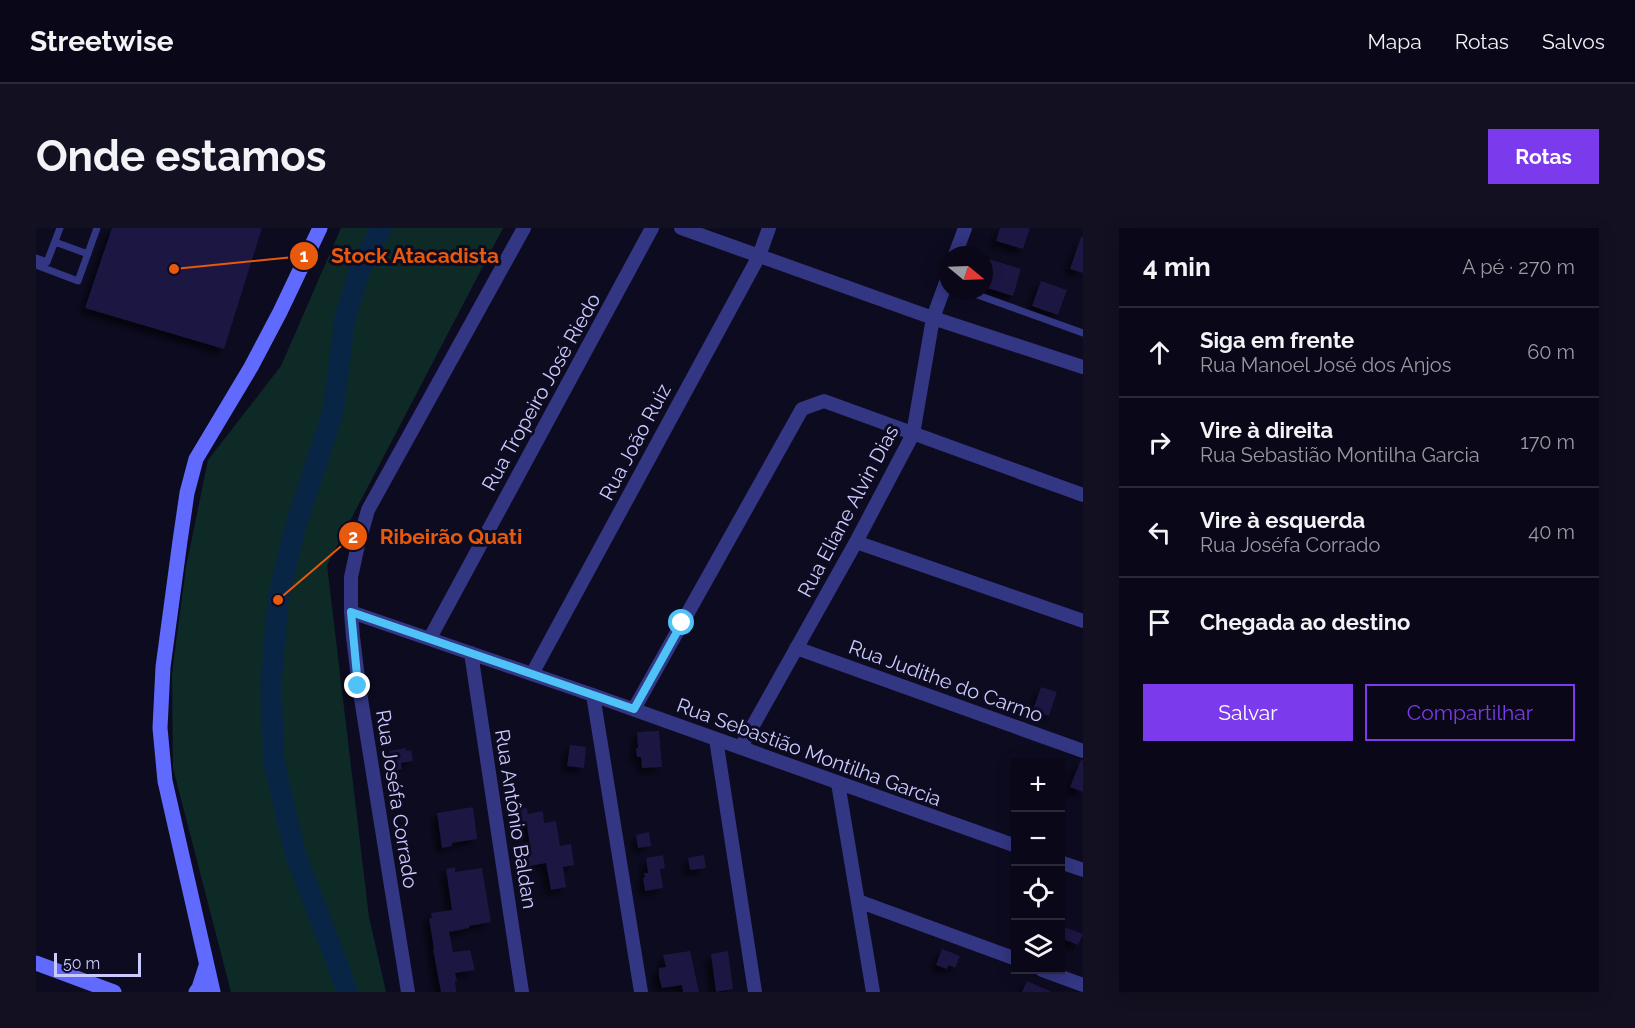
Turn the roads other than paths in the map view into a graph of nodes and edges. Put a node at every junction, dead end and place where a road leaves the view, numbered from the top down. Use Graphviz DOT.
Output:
graph roads {
  1 [pos="60,228"];
  2 [pos="97,228"];
  3 [pos="320,228"];
  4 [pos="524,228"];
  5 [pos="652,228"];
  6 [pos="681,228"];
  7 [pos="769,228"];
  8 [pos="965,228"];
  9 [pos="54,242"];
  10 [pos="959,246"];
  11 [pos="87,254"];
  12 [pos="759,256"];
  13 [pos="36,258"];
  14 [pos="36,265"];
  15 [pos="940,300"];
  16 [pos="991,300"];
  17 [pos="933,318"];
  18 [pos="1083,333"];
  19 [pos="1083,367"];
  20 [pos="913,434"];
  21 [pos="1083,495"];
  22 [pos="856,542"];
  23 [pos="351,612"];
  24 [pos="1083,621"];
  25 [pos="430,638"];
  26 [pos="796,648"];
  27 [pos="471,653"];
  28 [pos="532,674"];
  29 [pos="592,694"];
  30 [pos="634,709"];
  31 [pos="716,739"];
  32 [pos="741,747"];
  33 [pos="1083,751"];
  34 [pos="838,783"];
  35 [pos="1011,844"];
  36 [pos="1065,864"];
  37 [pos="1083,870"];
  38 [pos="858,901"];
  39 [pos="1011,957"];
  40 [pos="36,963"];
  41 [pos="206,966"];
  42 [pos="1055,974"];
  43 [pos="1083,985"];
  44 [pos="114,992"];
  45 [pos="196,992"];
  46 [pos="213,992"];
  47 [pos="408,992"];
  48 [pos="522,992"];
  49 [pos="641,992"];
  50 [pos="755,992"];
  51 [pos="873,992"];
  1 -- 9 [label="lane"];
  2 -- 11 [label="lane"];
  3 -- 41 [label="street"];
  4 -- 23 [label="street, Rua Joséfa Corrado"];
  5 -- 25 [label="street, Rua Tropeiro José Riedo"];
  6 -- 12 [label="street"];
  7 -- 12 [label="street, Rua João Ruiz"];
  8 -- 10 [label="street"];
  9 -- 11 [label="lane"];
  9 -- 13 [label="lane"];
  11 -- 14 [label="lane"];
  12 -- 17 [label="street"];
  12 -- 28 [label="street, Rua João Ruiz"];
  15 -- 17 [label="street, Rua Eliane Alvin Dias"];
  16 -- 18 [label="lane"];
  17 -- 19 [label="street"];
  17 -- 20 [label="street, Rua Eliane Alvin Dias"];
  20 -- 21 [label="street"];
  20 -- 22 [label="street, Rua Eliane Alvin Dias"];
  20 -- 30 [label="street"];
  22 -- 24 [label="street"];
  22 -- 26 [label="street, Rua Eliane Alvin Dias"];
  23 -- 25 [label="street, Rua Sebastião Montilha Garcia"];
  23 -- 47 [label="street, Rua Joséfa Corrado"];
  25 -- 27 [label="street, Rua Sebastião Montilha Garcia"];
  26 -- 32 [label="street, Rua Eliane Alvin Dias"];
  26 -- 33 [label="street, Rua Judithe do Carmo"];
  27 -- 28 [label="street, Rua Sebastião Montilha Garcia"];
  27 -- 48 [label="street, Rua Antônio Baldan"];
  28 -- 29 [label="street, Rua Sebastião Montilha Garcia"];
  29 -- 30 [label="street, Rua Sebastião Montilha Garcia"];
  29 -- 49 [label="street"];
  30 -- 31 [label="street, Rua Sebastião Montilha Garcia"];
  31 -- 32 [label="street, Rua Sebastião Montilha Garcia"];
  31 -- 50 [label="street"];
  32 -- 34 [label="street, Rua Sebastião Montilha Garcia"];
  34 -- 35 [label="street, Rua Sebastião Montilha Garcia"];
  34 -- 38 [label="street"];
  36 -- 37 [label="street"];
  38 -- 39 [label="street"];
  38 -- 51 [label="street"];
  40 -- 44 [label="street"];
  41 -- 45 [label="street"];
  41 -- 46 [label="street"];
  42 -- 43 [label="street"];
}
